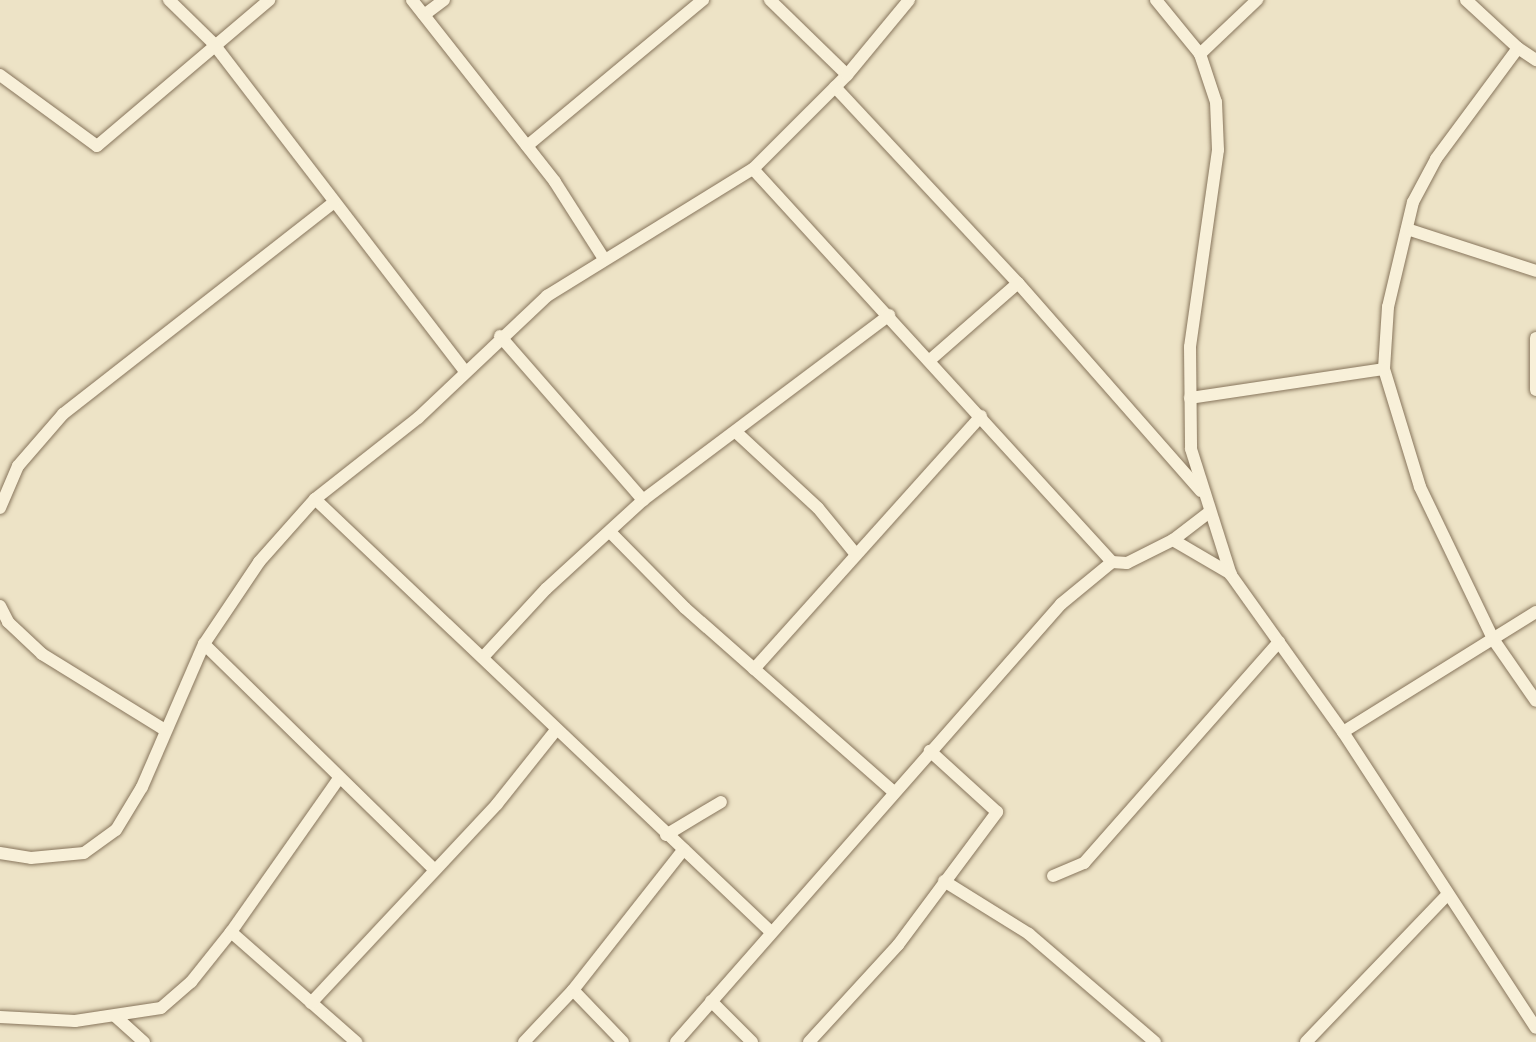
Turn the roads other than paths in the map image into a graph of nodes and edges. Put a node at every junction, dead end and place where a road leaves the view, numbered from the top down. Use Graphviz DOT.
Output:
graph roads {
  1 [pos="169,0"];
  2 [pos="269,0"];
  3 [pos="412,0"];
  4 [pos="444,0"];
  5 [pos="703,0"];
  6 [pos="770,0"];
  7 [pos="909,0"];
  8 [pos="1156,0"];
  9 [pos="1257,0"];
  10 [pos="1466,0"];
  11 [pos="424,15"];
  12 [pos="213,43"];
  13 [pos="1518,48"];
  14 [pos="1200,54"];
  15 [pos="1536,60"];
  16 [pos="0,75"];
  17 [pos="847,75"];
  18 [pos="835,87"];
  19 [pos="527,146"];
  20 [pos="753,169"];
  21 [pos="333,203"];
  22 [pos="1407,229"];
  23 [pos="604,259"];
  24 [pos="1536,271"];
  25 [pos="1018,283"];
  26 [pos="889,315"];
  27 [pos="500,336"];
  28 [pos="1536,338"];
  29 [pos="930,360"];
  30 [pos="1384,369"];
  31 [pos="465,371"];
  32 [pos="1536,390"];
  33 [pos="1190,398"];
  34 [pos="981,416"];
  35 [pos="737,433"];
  36 [pos="1203,494"];
  37 [pos="315,499"];
  38 [pos="643,500"];
  39 [pos="0,508"];
  40 [pos="1208,513"];
  41 [pos="612,534"];
  42 [pos="1173,540"];
  43 [pos="854,552"];
  44 [pos="1112,562"];
  45 [pos="1231,575"];
  46 [pos="0,606"];
  47 [pos="1536,612"];
  48 [pos="4,622"];
  49 [pos="1493,639"];
  50 [pos="1279,642"];
  51 [pos="204,644"];
  52 [pos="485,655"];
  53 [pos="754,669"];
  54 [pos="1536,701"];
  55 [pos="165,730"];
  56 [pos="556,730"];
  57 [pos="1343,732"];
  58 [pos="930,751"];
  59 [pos="338,779"];
  60 [pos="894,792"];
  61 [pos="721,802"];
  62 [pos="666,835"];
  63 [pos="684,849"];
  64 [pos="0,853"];
  65 [pos="435,870"];
  66 [pos="1053,876"];
  67 [pos="944,881"];
  68 [pos="1448,894"];
  69 [pos="231,932"];
  70 [pos="771,932"];
  71 [pos="573,990"];
  72 [pos="711,1001"];
  73 [pos="311,1003"];
  74 [pos="115,1016"];
  75 [pos="0,1017"];
  76 [pos="1536,1028"];
  77 [pos="144,1042"];
  78 [pos="356,1042"];
  79 [pos="524,1042"];
  80 [pos="623,1042"];
  81 [pos="676,1042"];
  82 [pos="752,1042"];
  83 [pos="809,1042"];
  84 [pos="1155,1042"];
  85 [pos="1306,1042"];
  1 -- 12 [label="street"];
  2 -- 12 [label="street"];
  3 -- 11 [label="street"];
  4 -- 11 [label="street"];
  5 -- 19 [label="street"];
  6 -- 17 [label="street"];
  7 -- 17 [label="street"];
  8 -- 14 [label="street"];
  9 -- 14 [label="street"];
  10 -- 13 [label="street"];
  11 -- 19 [label="street"];
  12 -- 16 [label="street"];
  12 -- 21 [label="street"];
  13 -- 15 [label="street"];
  13 -- 22 [label="street"];
  14 -- 33 [label="street"];
  17 -- 18 [label="street"];
  18 -- 20 [label="street"];
  18 -- 25 [label="street"];
  19 -- 23 [label="street"];
  20 -- 23 [label="street"];
  20 -- 26 [label="street"];
  21 -- 31 [label="street"];
  21 -- 39 [label="street"];
  22 -- 24 [label="street"];
  22 -- 30 [label="street"];
  23 -- 27 [label="street"];
  25 -- 29 [label="street"];
  25 -- 36 [label="street"];
  26 -- 29 [label="street"];
  26 -- 35 [label="street"];
  27 -- 31 [label="street"];
  27 -- 38 [label="street"];
  28 -- 32 [label="street"];
  29 -- 34 [label="street"];
  30 -- 33 [label="street"];
  30 -- 49 [label="street"];
  31 -- 37 [label="street"];
  33 -- 36 [label="street"];
  34 -- 43 [label="street"];
  34 -- 44 [label="street"];
  35 -- 38 [label="street"];
  35 -- 43 [label="street"];
  36 -- 40 [label="street"];
  37 -- 51 [label="street"];
  37 -- 52 [label="street"];
  38 -- 41 [label="street"];
  40 -- 42 [label="street"];
  40 -- 45 [label="street"];
  41 -- 52 [label="street"];
  41 -- 53 [label="street"];
  42 -- 44 [label="street"];
  42 -- 45 [label="street"];
  43 -- 53 [label="street"];
  44 -- 58 [label="street"];
  45 -- 50 [label="street"];
  46 -- 48 [label="street"];
  47 -- 49 [label="street"];
  48 -- 55 [label="street"];
  49 -- 54 [label="street"];
  49 -- 57 [label="street"];
  50 -- 57 [label="street"];
  50 -- 66 [label="street"];
  51 -- 55 [label="street"];
  51 -- 59 [label="street"];
  52 -- 56 [label="street"];
  53 -- 60 [label="street"];
  55 -- 64 [label="street"];
  56 -- 62 [label="street"];
  56 -- 65 [label="street"];
  57 -- 68 [label="street"];
  58 -- 60 [label="street"];
  58 -- 67 [label="street"];
  59 -- 65 [label="street"];
  59 -- 69 [label="street"];
  60 -- 70 [label="street"];
  61 -- 62 [label="street"];
  62 -- 63 [label="street"];
  63 -- 70 [label="street"];
  63 -- 71 [label="street"];
  65 -- 73 [label="street"];
  67 -- 83 [label="street"];
  67 -- 84 [label="street"];
  68 -- 76 [label="street"];
  68 -- 85 [label="street"];
  69 -- 73 [label="street"];
  69 -- 74 [label="street"];
  70 -- 72 [label="street"];
  71 -- 79 [label="street"];
  71 -- 80 [label="street"];
  72 -- 81 [label="street"];
  72 -- 82 [label="street"];
  73 -- 78 [label="street"];
  74 -- 75 [label="street"];
  74 -- 77 [label="street"];
}
